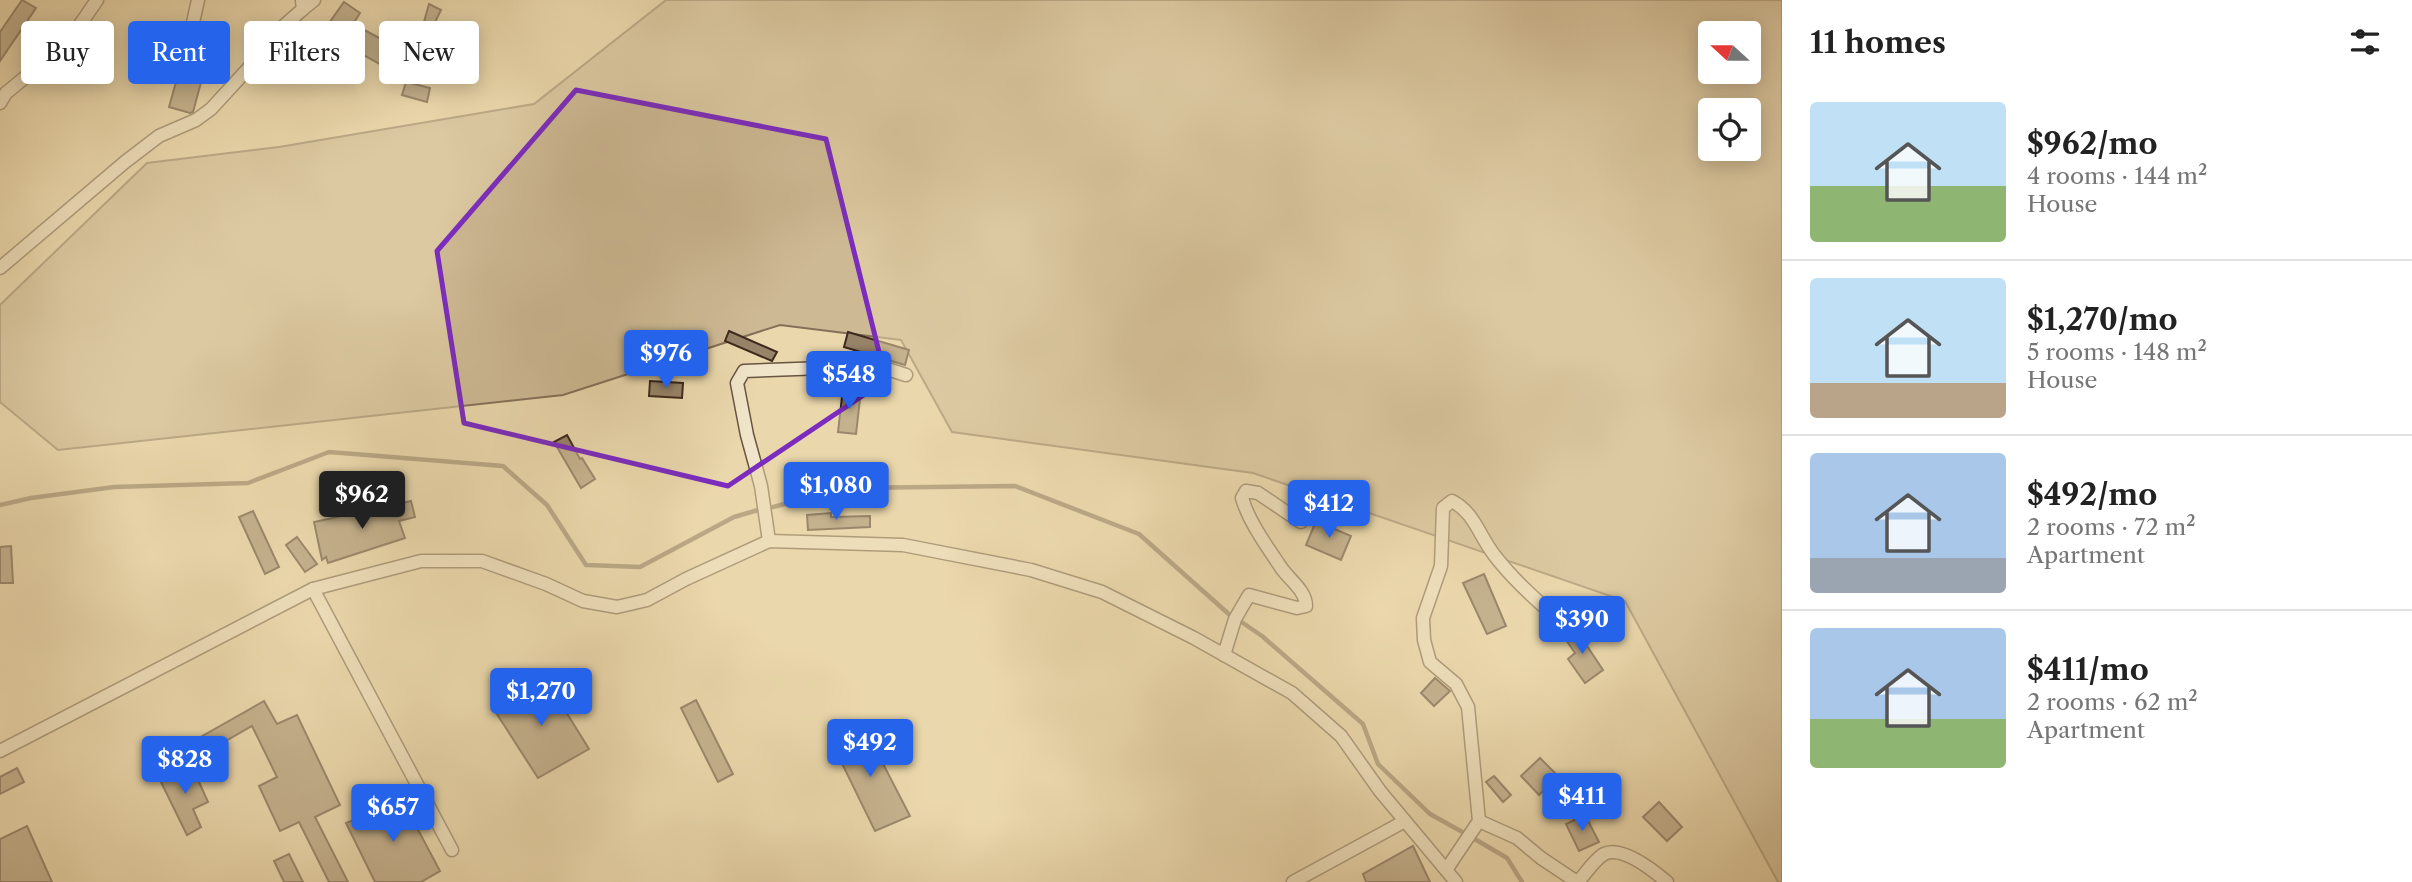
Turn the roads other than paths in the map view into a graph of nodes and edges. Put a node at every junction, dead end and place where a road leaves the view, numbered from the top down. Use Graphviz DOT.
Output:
graph roads {
  1 [pos="97,0"];
  2 [pos="198,0"];
  3 [pos="306,3"];
  4 [pos="193,21"];
  5 [pos="0,103"];
  6 [pos="0,268"];
  7 [pos="906,374"];
  8 [pos="1301,522"];
  9 [pos="769,541"];
  10 [pos="313,589"];
  11 [pos="1564,625"];
  12 [pos="1224,654"];
  13 [pos="0,751"];
  14 [pos="1405,821"];
  15 [pos="1479,821"];
  16 [pos="452,850"];
  17 [pos="1446,870"];
  18 [pos="1293,882"];
  19 [pos="1456,882"];
  20 [pos="1577,882"];
  21 [pos="1667,882"];
  1 -- 5 [label="street"];
  2 -- 4 [label="street"];
  3 -- 6 [label="street"];
  7 -- 9 [label="street"];
  8 -- 12 [label="street"];
  9 -- 10 [label="street"];
  9 -- 12 [label="street"];
  10 -- 13 [label="street"];
  10 -- 16 [label="street"];
  11 -- 15 [label="street"];
  12 -- 14 [label="street"];
  14 -- 17 [label="street"];
  14 -- 18 [label="street"];
  15 -- 17 [label="street"];
  15 -- 20 [label="street"];
  17 -- 19 [label="street"];
  20 -- 21 [label="street"];
}
